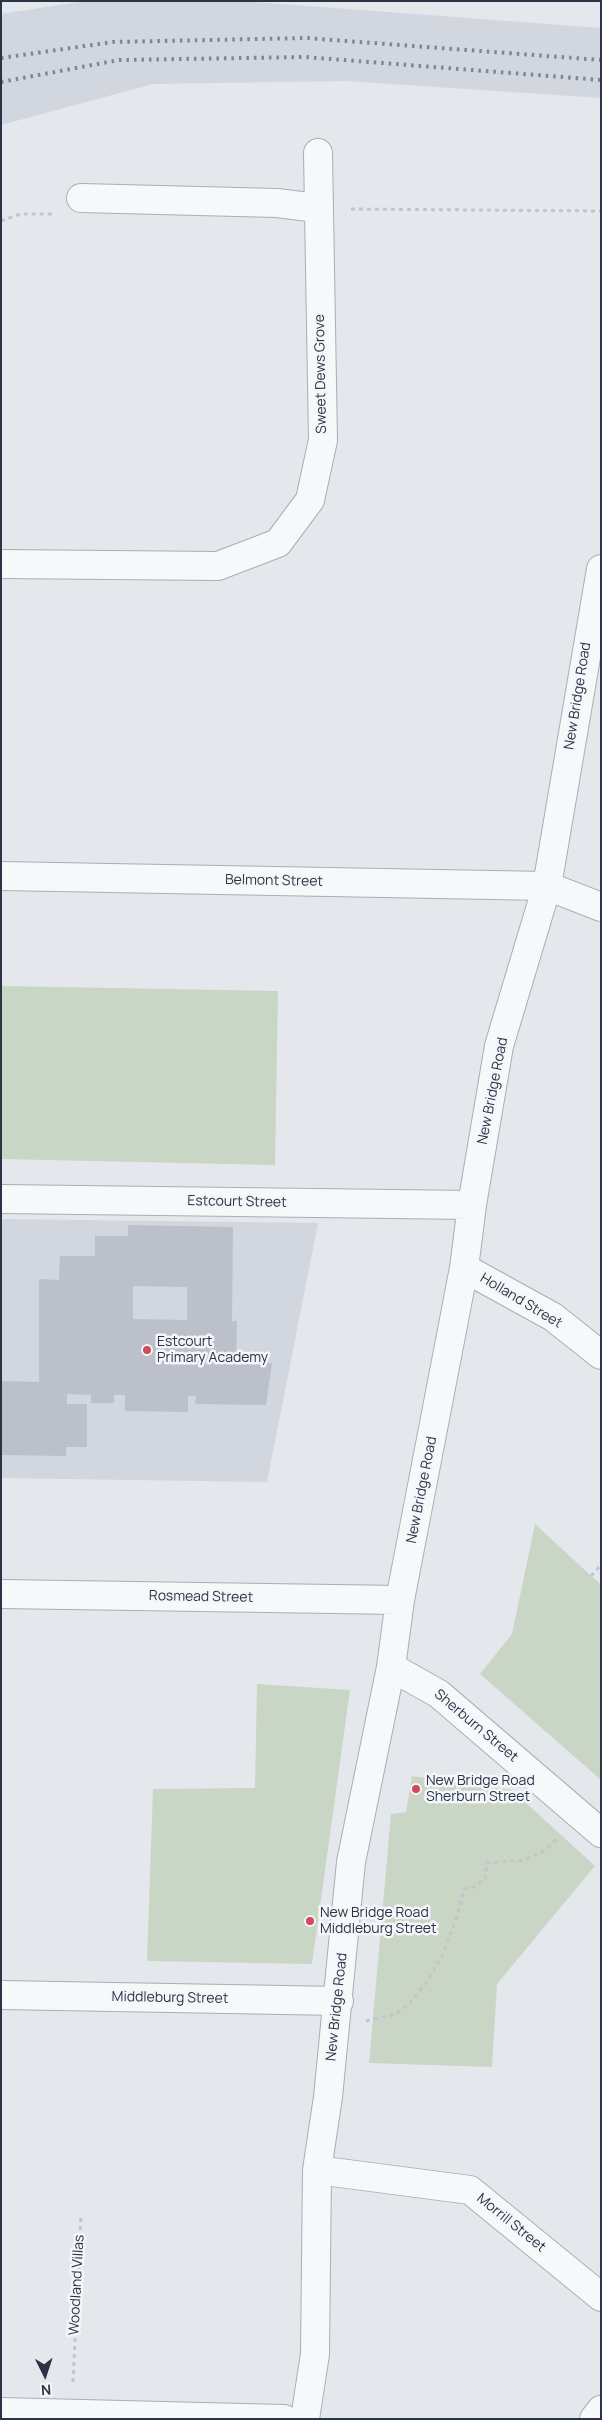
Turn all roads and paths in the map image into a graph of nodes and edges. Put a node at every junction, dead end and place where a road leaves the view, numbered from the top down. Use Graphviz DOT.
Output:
graph roads {
  1 [pos="318,153"];
  2 [pos="81,198"];
  3 [pos="317,208"];
  4 [pos="601,211"];
  5 [pos="1,221"];
  6 [pos="1,564"];
  7 [pos="601,569"];
  8 [pos="1,876"];
  9 [pos="547,886"];
  10 [pos="601,907"];
  11 [pos="1,1199"];
  12 [pos="472,1206"];
  13 [pos="464,1268"];
  14 [pos="601,1355"];
  15 [pos="601,1565"];
  16 [pos="592,1576"];
  17 [pos="1,1594"];
  18 [pos="400,1600"];
  19 [pos="391,1666"];
  20 [pos="591,1825"];
  21 [pos="1,1995"];
  22 [pos="339,2001"];
  23 [pos="336,2029"];
  24 [pos="317,2170"];
  25 [pos="81,2216"];
  26 [pos="601,2297"];
  27 [pos="601,2410"];
  28 [pos="1,2412"];
  29 [pos="71,2413"];
  30 [pos="284,2419"];
  31 [pos="304,2419"];
  32 [pos="594,2419"];
  1 -- 3 [label="street, Sweet Dews Grove"];
  2 -- 3 [label="street"];
  2 -- 5 [label="path"];
  3 -- 4 [label="path"];
  3 -- 6 [label="street, Sweet Dews Grove"];
  7 -- 9 [label="street, New Bridge Road"];
  8 -- 9 [label="street, Belmont Street"];
  9 -- 10 [label="street"];
  9 -- 12 [label="street, New Bridge Road"];
  11 -- 12 [label="street, Estcourt Street"];
  12 -- 13 [label="street, New Bridge Road"];
  13 -- 14 [label="street, Holland Street"];
  13 -- 18 [label="street, New Bridge Road"];
  15 -- 16 [label="path"];
  17 -- 18 [label="street, Rosmead Street"];
  18 -- 19 [label="street, New Bridge Road"];
  19 -- 20 [label="street, Sherburn Street"];
  19 -- 22 [label="street, New Bridge Road"];
  20 -- 23 [label="path"];
  21 -- 22 [label="street, Middleburg Street"];
  22 -- 23 [label="street, New Bridge Road"];
  23 -- 24 [label="street, New Bridge Road"];
  24 -- 26 [label="street, Morrill Street"];
  24 -- 31 [label="street, New Bridge Road"];
  25 -- 29 [label="path, Woodland Villas"];
  27 -- 32 [label="street"];
  28 -- 29 [label="street"];
  29 -- 30 [label="street"];
}
